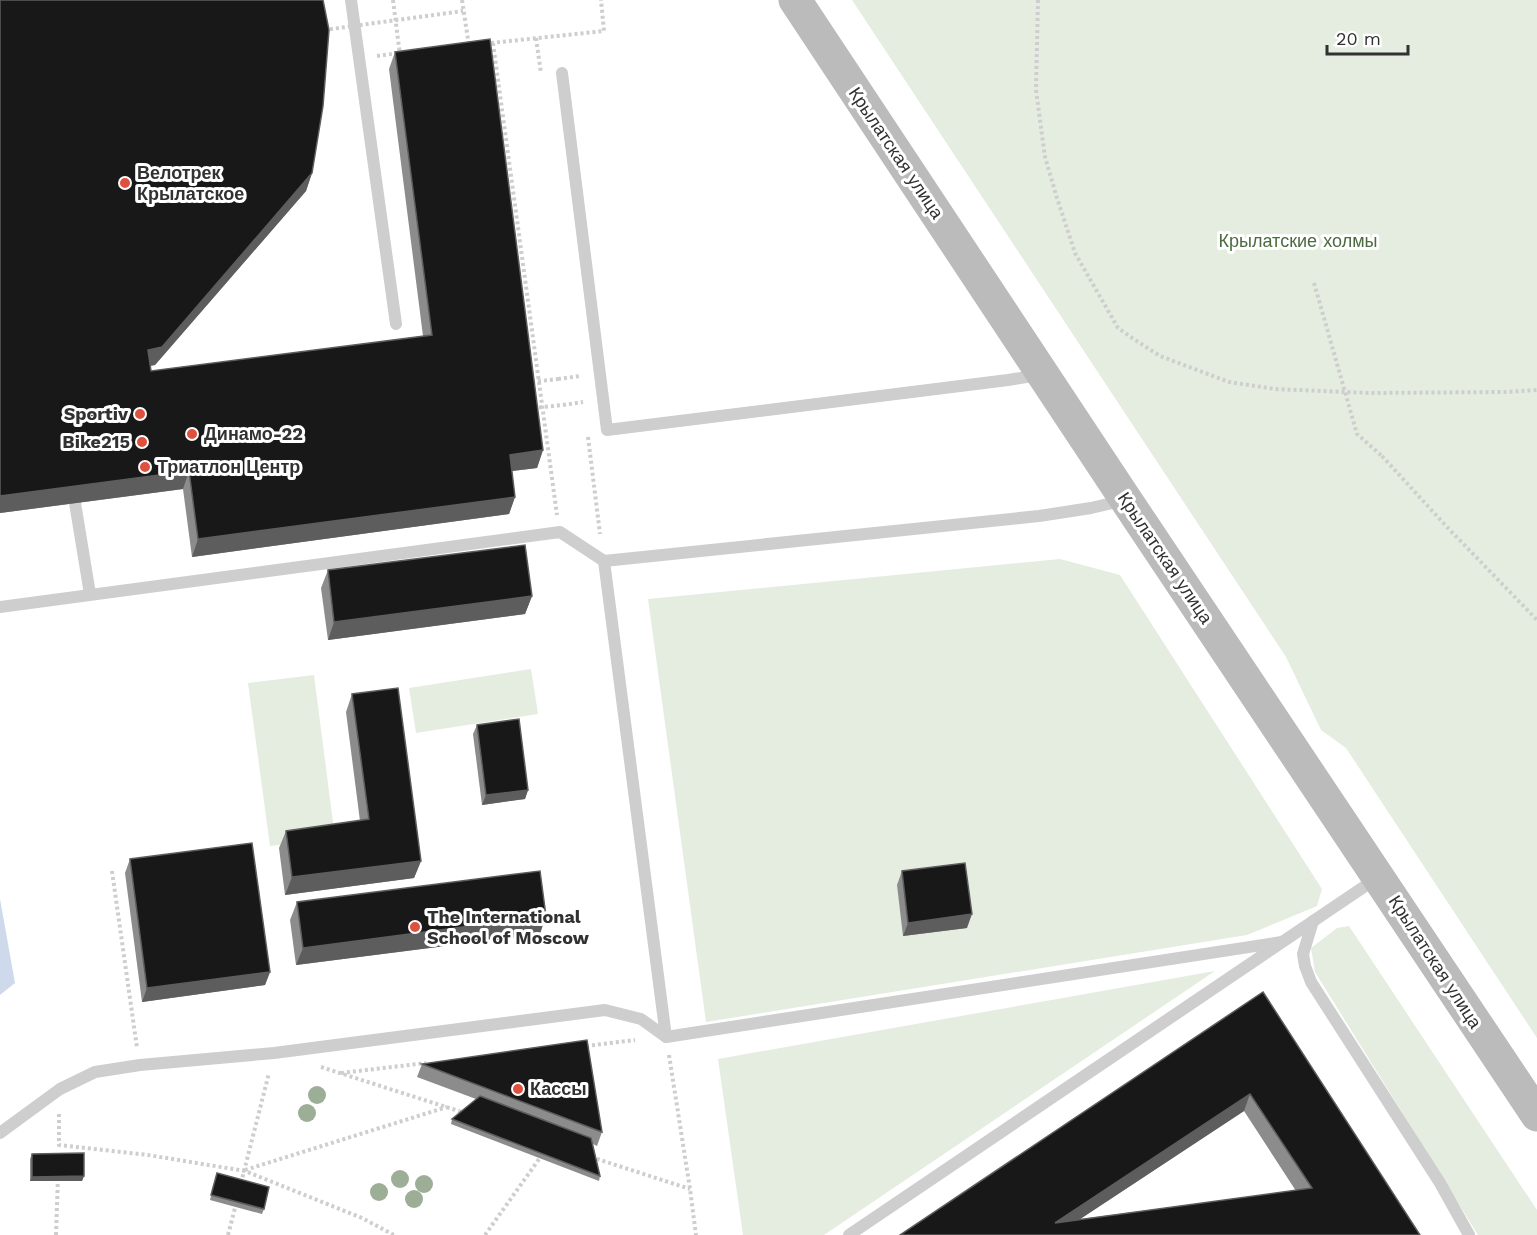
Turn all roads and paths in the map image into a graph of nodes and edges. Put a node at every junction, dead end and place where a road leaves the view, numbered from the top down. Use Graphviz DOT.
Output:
graph roads {
  1 [pos="351,0"];
  2 [pos="393,0"];
  3 [pos="462,0"];
  4 [pos="601,0"];
  5 [pos="795,0"];
  6 [pos="1038,0"];
  7 [pos="463,11"];
  8 [pos="395,21"];
  9 [pos="322,30"];
  10 [pos="493,43"];
  11 [pos="485,44"];
  12 [pos="476,45"];
  13 [pos="406,52"];
  14 [pos="359,58"];
  15 [pos="401,58"];
  16 [pos="562,73"];
  17 [pos="1314,283"];
  18 [pos="396,324"];
  19 [pos="1043,374"];
  20 [pos="580,376"];
  21 [pos="527,383"];
  22 [pos="1537,390"];
  23 [pos="583,402"];
  24 [pos="531,409"];
  25 [pos="593,475"];
  26 [pos="1126,500"];
  27 [pos="75,503"];
  28 [pos="560,532"];
  29 [pos="604,561"];
  30 [pos="90,594"];
  31 [pos="0,607"];
  32 [pos="1537,620"];
  33 [pos="112,871"];
  34 [pos="1378,877"];
  35 [pos="1313,921"];
  36 [pos="1282,942"];
  37 [pos="666,1037"];
  38 [pos="584,1046"];
  39 [pos="274,1053"];
  40 [pos="432,1062"];
  41 [pos="140,1065"];
  42 [pos="317,1066"];
  43 [pos="339,1073"];
  44 [pos="60,1089"];
  45 [pos="448,1107"];
  46 [pos="469,1114"];
  47 [pos="1537,1114"];
  48 [pos="0,1133"];
  49 [pos="544,1153"];
  50 [pos="583,1154"];
  51 [pos="58,1168"];
  52 [pos="245,1171"];
  53 [pos="690,1189"];
  54 [pos="56,1235"];
  55 [pos="228,1235"];
  56 [pos="394,1235"];
  57 [pos="485,1235"];
  58 [pos="696,1235"];
  59 [pos="849,1235"];
  60 [pos="1469,1235"];
  1 -- 14 [label="lane"];
  2 -- 8 [label="path, bridge"];
  3 -- 7 [label="path"];
  4 -- 10 [label="path"];
  5 -- 19 [label="main road, Крылатская улица"];
  6 -- 22 [label="path"];
  7 -- 8 [label="path, bridge"];
  7 -- 12 [label="path"];
  8 -- 9 [label="path, bridge"];
  8 -- 15 [label="path, bridge"];
  10 -- 11 [label="path"];
  10 -- 28 [label="path"];
  13 -- 14 [label="path"];
  14 -- 18 [label="lane"];
  16 -- 19 [label="lane"];
  17 -- 32 [label="path, bridge"];
  19 -- 26 [label="main road, Крылатская улица"];
  20 -- 21 [label="path, bridge"];
  23 -- 24 [label="path, bridge"];
  25 -- 29 [label="path"];
  26 -- 29 [label="lane"];
  26 -- 34 [label="main road, Крылатская улица"];
  27 -- 30 [label="lane"];
  28 -- 29 [label="lane"];
  28 -- 30 [label="lane"];
  29 -- 37 [label="lane"];
  30 -- 31 [label="lane"];
  33 -- 41 [label="path"];
  34 -- 35 [label="lane"];
  34 -- 47 [label="main road, Крылатская улица"];
  35 -- 36 [label="lane"];
  35 -- 60 [label="lane"];
  36 -- 37 [label="lane"];
  36 -- 59 [label="lane"];
  37 -- 38 [label="path"];
  37 -- 39 [label="lane"];
  37 -- 53 [label="path"];
  39 -- 41 [label="lane"];
  39 -- 52 [label="path"];
  40 -- 43 [label="path"];
  41 -- 44 [label="lane"];
  42 -- 43 [label="path"];
  43 -- 45 [label="path"];
  44 -- 48 [label="lane"];
  44 -- 52 [label="path"];
  45 -- 46 [label="path"];
  45 -- 52 [label="path"];
  49 -- 57 [label="path"];
  50 -- 53 [label="path"];
  51 -- 54 [label="path"];
  52 -- 55 [label="path"];
  52 -- 56 [label="path"];
  53 -- 58 [label="path"];
}
